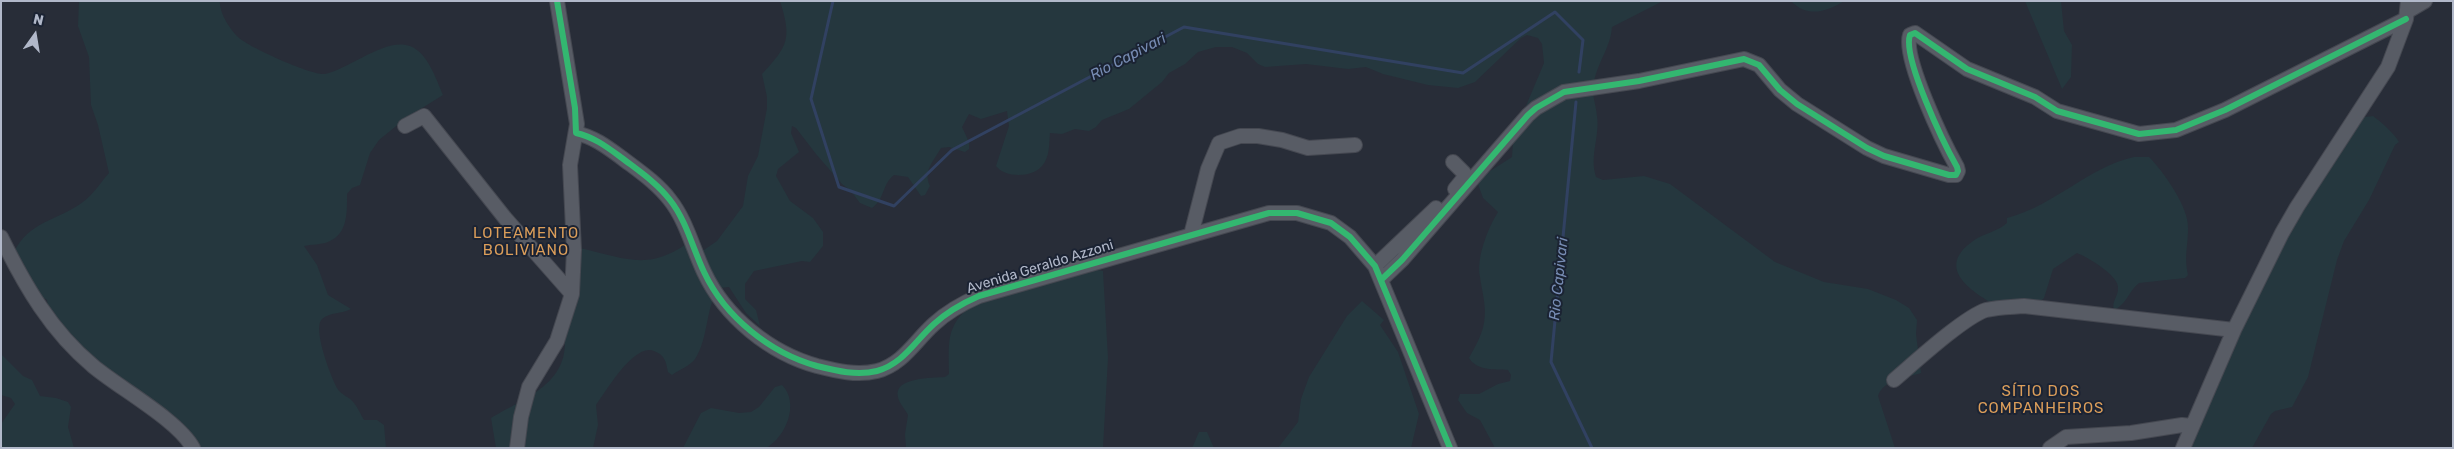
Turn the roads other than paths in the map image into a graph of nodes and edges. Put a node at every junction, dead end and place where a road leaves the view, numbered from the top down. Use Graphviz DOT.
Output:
graph roads {
  1 [pos="557,1"];
  2 [pos="2425,1"];
  3 [pos="2407,10"];
  4 [pos="405,126"];
  5 [pos="576,133"];
  6 [pos="1355,146"];
  7 [pos="1453,162"];
  8 [pos="1191,235"];
  9 [pos="1,237"];
  10 [pos="1375,266"];
  11 [pos="1381,280"];
  12 [pos="572,294"];
  13 [pos="2234,330"];
  14 [pos="1894,380"];
  15 [pos="2192,426"];
  16 [pos="193,448"];
  17 [pos="517,448"];
  18 [pos="1450,448"];
  19 [pos="2050,448"];
  20 [pos="2183,448"];
  1 -- 5 [label="street"];
  2 -- 3 [label="street"];
  3 -- 11 [label="street"];
  3 -- 13 [label="street"];
  4 -- 12 [label="street"];
  5 -- 8 [label="street, Avenida Geraldo Azzoni"];
  5 -- 12 [label="street"];
  6 -- 8 [label="street"];
  7 -- 10 [label="street"];
  8 -- 10 [label="street, Avenida Geraldo Azzoni"];
  9 -- 16 [label="street"];
  10 -- 11 [label="street, Avenida Geraldo Azzoni"];
  11 -- 18 [label="street, Avenida Geraldo Azzoni"];
  12 -- 17 [label="street"];
  13 -- 14 [label="street"];
  13 -- 15 [label="street"];
  15 -- 19 [label="street"];
  15 -- 20 [label="street"];
}
